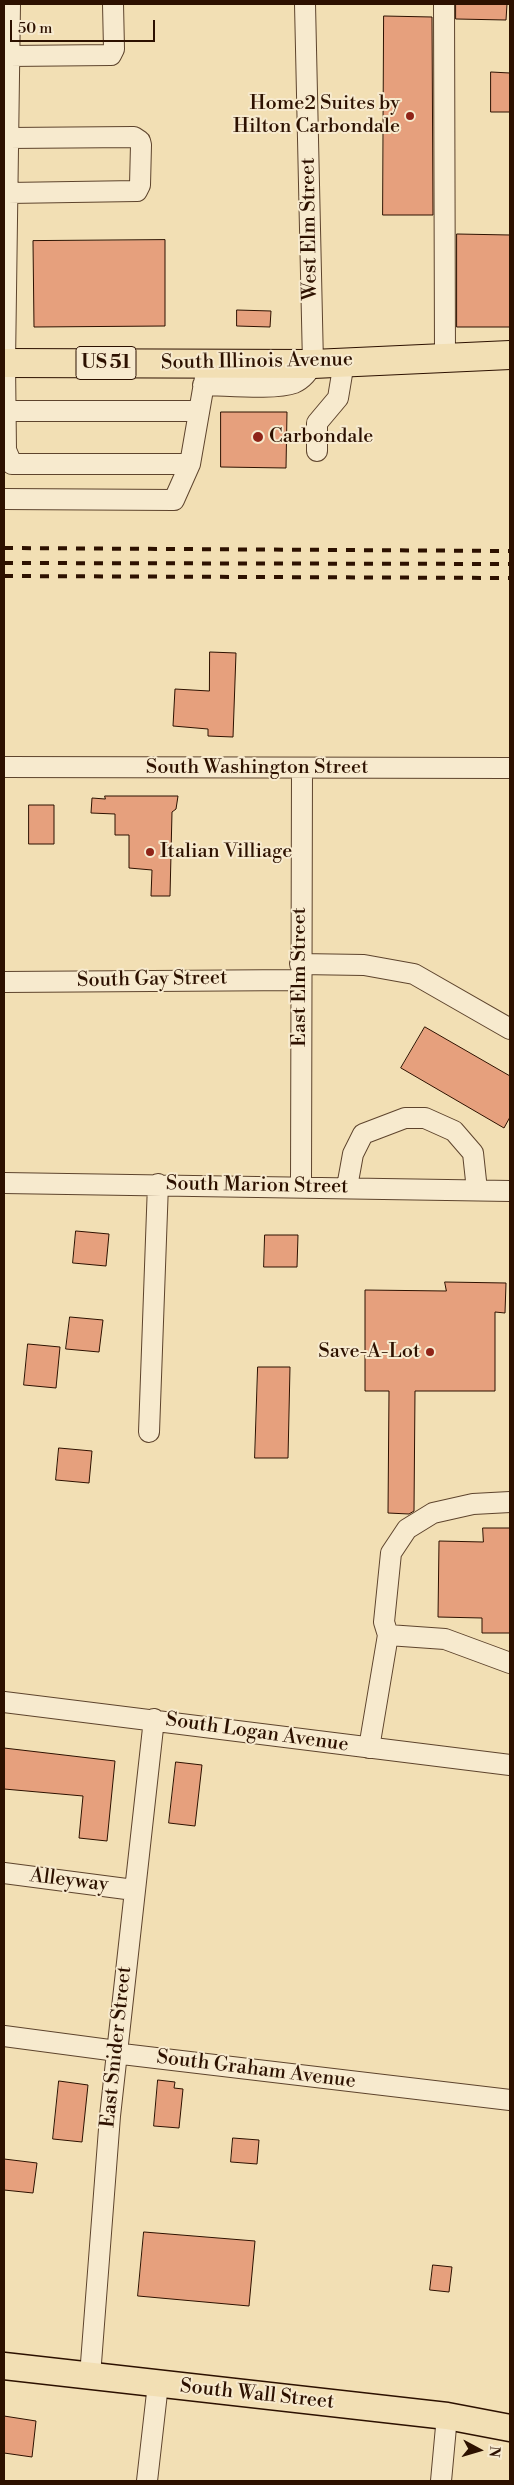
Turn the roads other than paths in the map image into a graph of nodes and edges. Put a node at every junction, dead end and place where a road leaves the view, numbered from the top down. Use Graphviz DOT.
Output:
graph roads {
  1 [pos="10,4"];
  2 [pos="113,4"];
  3 [pos="305,4"];
  4 [pos="444,4"];
  5 [pos="9,56"];
  6 [pos="8,138"];
  7 [pos="8,193"];
  8 [pos="510,355"];
  9 [pos="445,357"];
  10 [pos="344,362"];
  11 [pos="4,363"];
  12 [pos="313,364"];
  13 [pos="205,374"];
  14 [pos="6,411"];
  15 [pos="199,412"];
  16 [pos="317,451"];
  17 [pos="190,464"];
  18 [pos="4,499"];
  19 [pos="4,767"];
  20 [pos="302,768"];
  21 [pos="510,768"];
  22 [pos="300,972"];
  23 [pos="4,982"];
  24 [pos="510,1029"];
  25 [pos="4,1183"];
  26 [pos="158,1184"];
  27 [pos="300,1186"];
  28 [pos="347,1187"];
  29 [pos="478,1190"];
  30 [pos="510,1191"];
  31 [pos="149,1432"];
  32 [pos="510,1502"];
  33 [pos="388,1635"];
  34 [pos="510,1662"];
  35 [pos="4,1702"];
  36 [pos="154,1719"];
  37 [pos="369,1748"];
  38 [pos="510,1765"];
  39 [pos="4,1873"];
  40 [pos="134,1890"];
  41 [pos="4,2036"];
  42 [pos="117,2051"];
  43 [pos="510,2100"];
  44 [pos="4,2366"];
  45 [pos="90,2376"];
  46 [pos="158,2384"];
  47 [pos="447,2416"];
  48 [pos="510,2428"];
  49 [pos="147,2481"];
  50 [pos="441,2481"];
  1 -- 5 [label="street"];
  2 -- 5 [label="street"];
  3 -- 12 [label="street, West Elm Street"];
  4 -- 9 [label="street"];
  5 -- 6 [label="street"];
  6 -- 7 [label="street"];
  6 -- 7 [label="street"];
  7 -- 11 [label="street"];
  8 -- 9 [label="highway, South Illinois Avenue / US 51"];
  9 -- 10 [label="highway, South Illinois Avenue / US 51"];
  10 -- 12 [label="highway, South Illinois Avenue / US 51"];
  10 -- 16 [label="street"];
  11 -- 13 [label="highway, South Illinois Avenue / US 51"];
  11 -- 14 [label="street"];
  12 -- 13 [label="highway, South Illinois Avenue / US 51"];
  13 -- 15 [label="street"];
  14 -- 15 [label="street"];
  14 -- 17 [label="street"];
  15 -- 17 [label="street"];
  17 -- 18 [label="street"];
  19 -- 20 [label="street, South Washington Street"];
  20 -- 21 [label="street, South Washington Street"];
  20 -- 22 [label="street, East Elm Street"];
  22 -- 23 [label="street, South Gay Street"];
  22 -- 24 [label="street, South Gay Street"];
  22 -- 27 [label="street, East Elm Street"];
  25 -- 26 [label="street, South Marion Street"];
  26 -- 27 [label="street, South Marion Street"];
  26 -- 31 [label="street"];
  27 -- 28 [label="street, South Marion Street"];
  28 -- 29 [label="street, South Marion Street"];
  28 -- 29 [label="street"];
  29 -- 30 [label="street, South Marion Street"];
  32 -- 33 [label="street"];
  33 -- 34 [label="street"];
  33 -- 37 [label="street"];
  35 -- 36 [label="street, South Logan Avenue"];
  36 -- 37 [label="street, South Logan Avenue"];
  36 -- 40 [label="street, East Snider Street"];
  37 -- 38 [label="street, South Logan Avenue"];
  39 -- 40 [label="street, Alleyway"];
  40 -- 42 [label="street, East Snider Street"];
  41 -- 42 [label="street, South Graham Avenue"];
  42 -- 43 [label="street, South Graham Avenue"];
  42 -- 45 [label="street, East Snider Street"];
  44 -- 45 [label="main road, South Wall Street"];
  45 -- 46 [label="main road, South Wall Street"];
  46 -- 47 [label="main road, South Wall Street"];
  46 -- 49 [label="street"];
  47 -- 48 [label="main road, South Wall Street"];
  47 -- 50 [label="street"];
}
